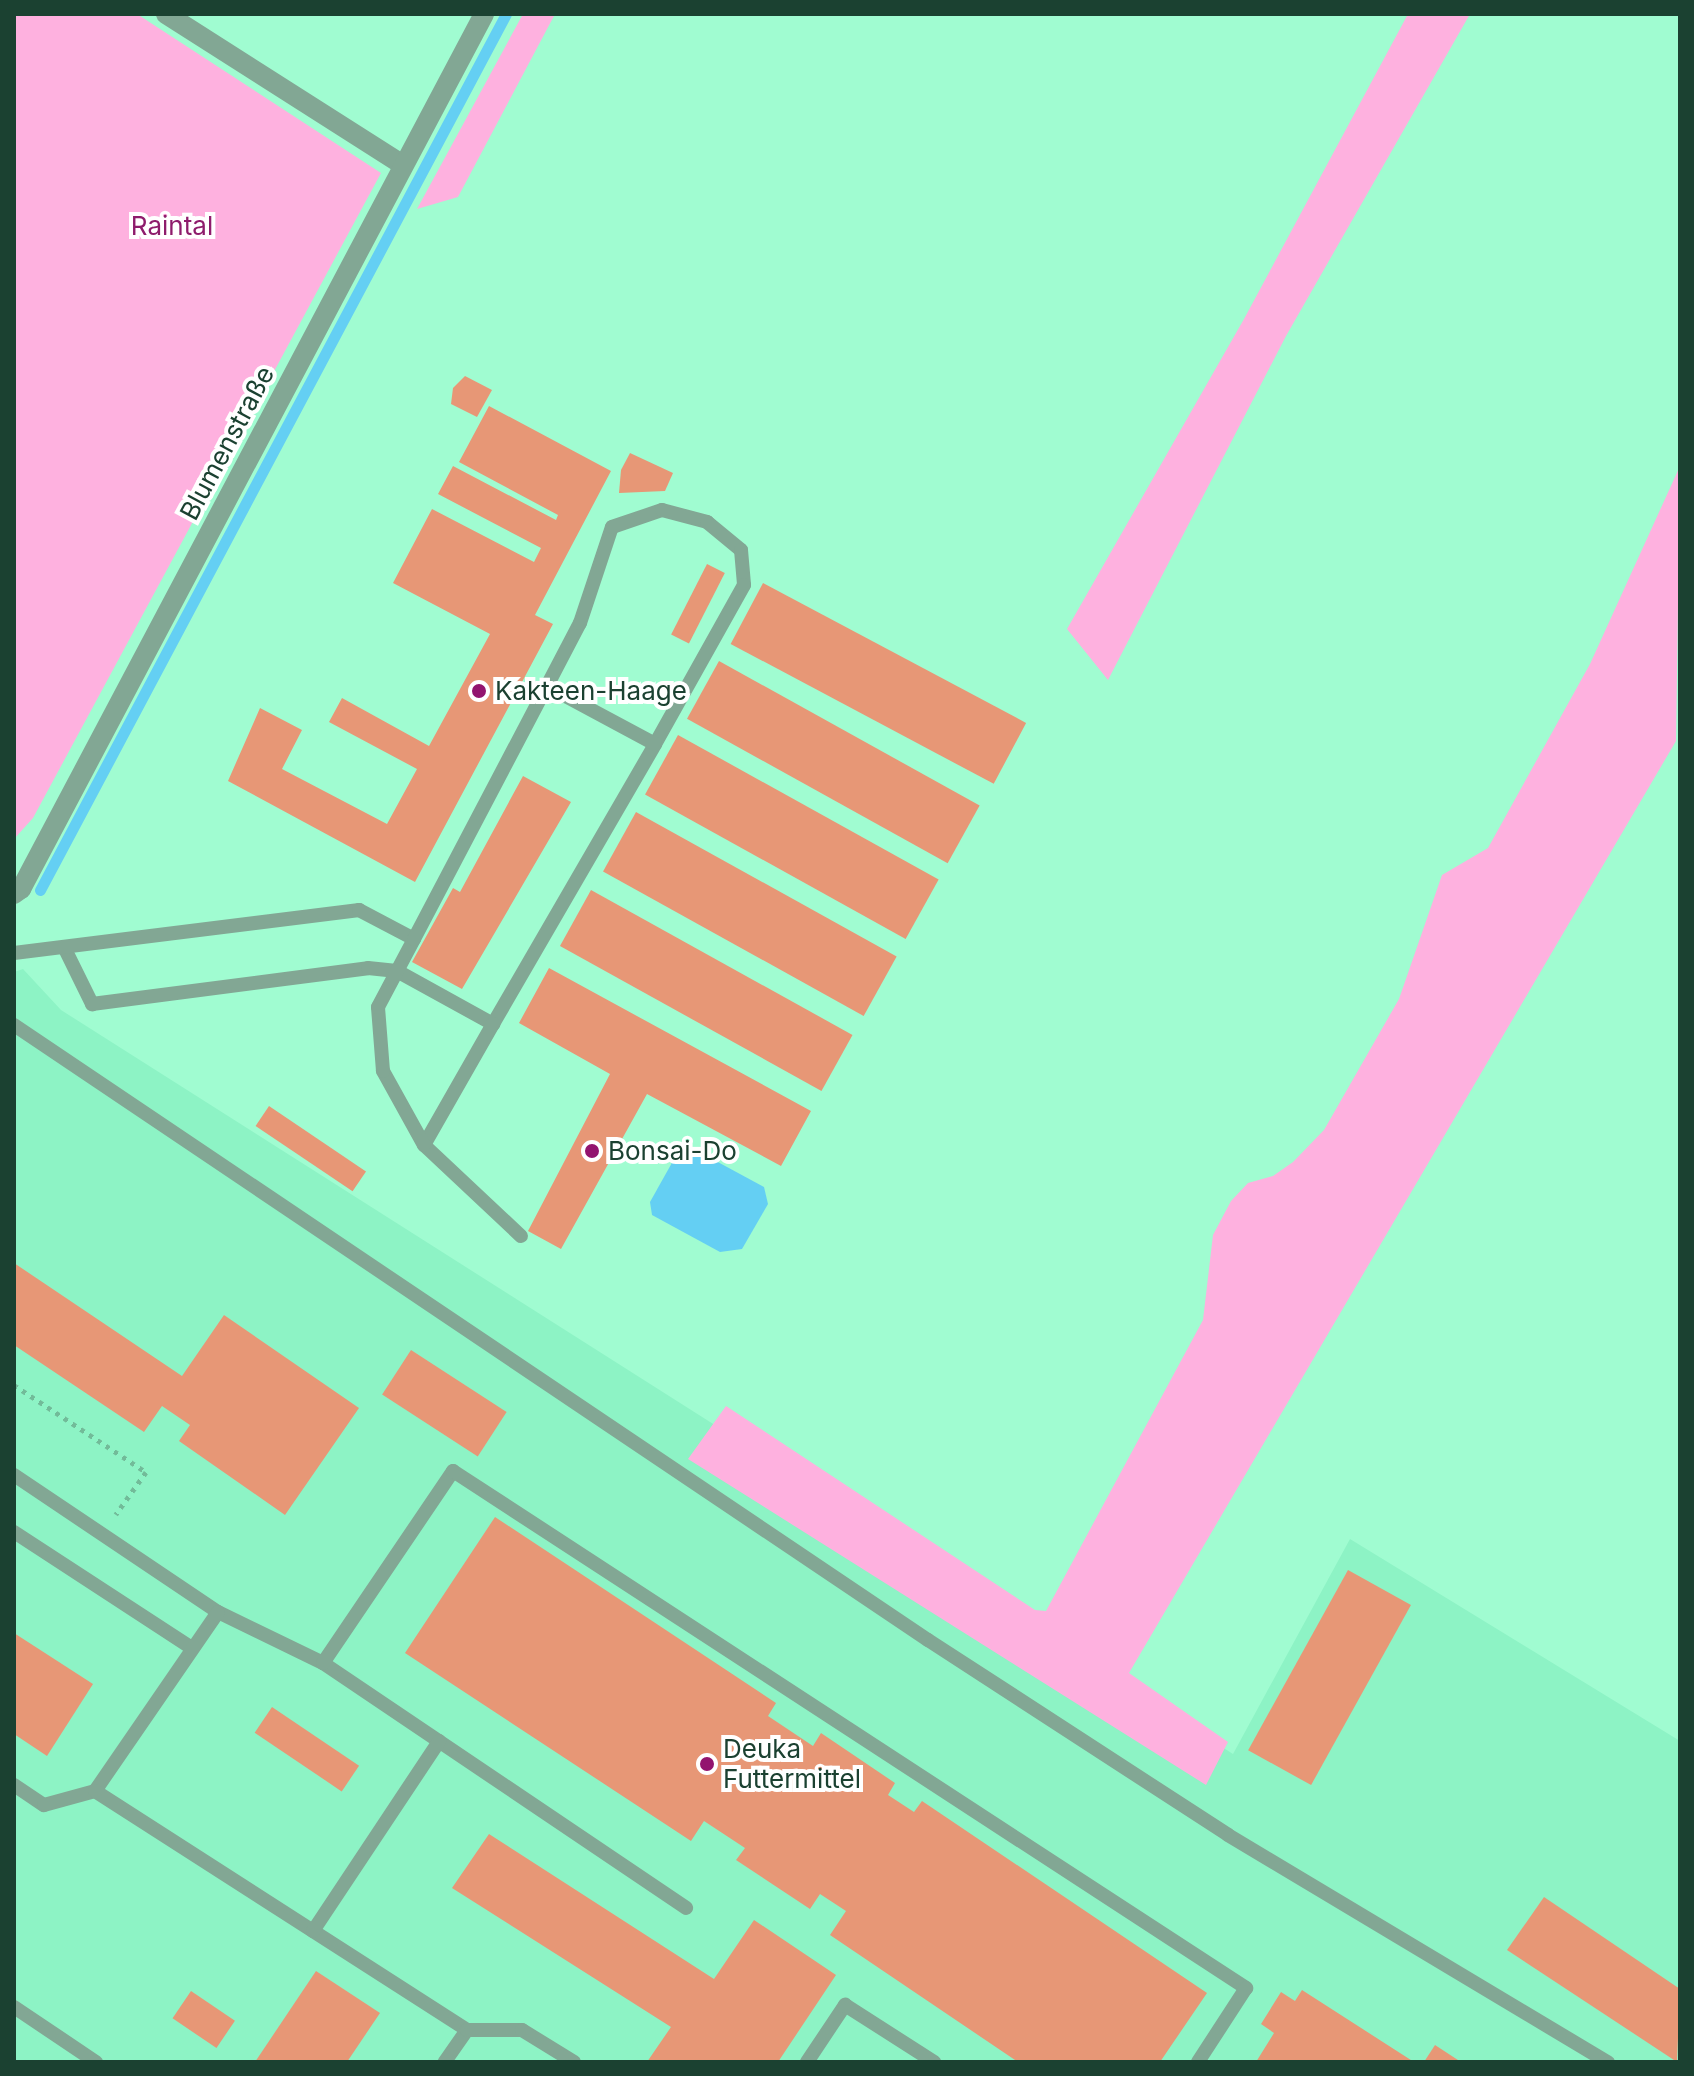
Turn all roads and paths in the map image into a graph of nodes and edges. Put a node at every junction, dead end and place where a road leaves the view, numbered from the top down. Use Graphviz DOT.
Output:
graph roads {
  1 [pos="166,14"];
  2 [pos="484,14"];
  3 [pos="403,165"];
  4 [pos="547,686"];
  5 [pos="655,744"];
  6 [pos="14,894"];
  7 [pos="414,939"];
  8 [pos="64,947"];
  9 [pos="14,953"];
  10 [pos="397,971"];
  11 [pos="493,1024"];
  12 [pos="14,1025"];
  13 [pos="424,1145"];
  14 [pos="521,1236"];
  15 [pos="14,1385"];
  16 [pos="14,1475"];
  17 [pos="14,1532"];
  18 [pos="102,1534"];
  19 [pos="218,1612"];
  20 [pos="192,1648"];
  21 [pos="323,1663"];
  22 [pos="439,1741"];
  23 [pos="14,1785"];
  24 [pos="95,1791"];
  25 [pos="686,1908"];
  26 [pos="313,1931"];
  27 [pos="14,2007"];
  28 [pos="467,2030"];
  29 [pos="96,2062"];
  30 [pos="445,2062"];
  31 [pos="574,2062"];
  32 [pos="807,2062"];
  33 [pos="934,2062"];
  34 [pos="1198,2062"];
  35 [pos="1608,2062"];
  1 -- 3 [label="street"];
  2 -- 3 [label="street, Blumenstraße"];
  3 -- 6 [label="street, Blumenstraße"];
  4 -- 5 [label="lane"];
  4 -- 5 [label="lane"];
  4 -- 7 [label="lane"];
  5 -- 11 [label="lane"];
  7 -- 8 [label="lane"];
  7 -- 10 [label="lane"];
  8 -- 9 [label="lane"];
  8 -- 10 [label="lane"];
  10 -- 11 [label="lane"];
  10 -- 13 [label="lane"];
  11 -- 13 [label="lane"];
  12 -- 35 [label="lane"];
  13 -- 14 [label="lane"];
  15 -- 18 [label="path"];
  16 -- 18 [label="lane"];
  17 -- 20 [label="lane"];
  18 -- 19 [label="lane"];
  19 -- 20 [label="lane"];
  19 -- 21 [label="lane"];
  20 -- 24 [label="lane"];
  21 -- 22 [label="lane"];
  21 -- 34 [label="lane"];
  22 -- 25 [label="lane"];
  22 -- 26 [label="lane"];
  23 -- 24 [label="lane"];
  24 -- 26 [label="lane"];
  26 -- 28 [label="lane"];
  27 -- 29 [label="lane"];
  28 -- 30 [label="lane"];
  28 -- 31 [label="lane"];
  32 -- 33 [label="lane"];
}
